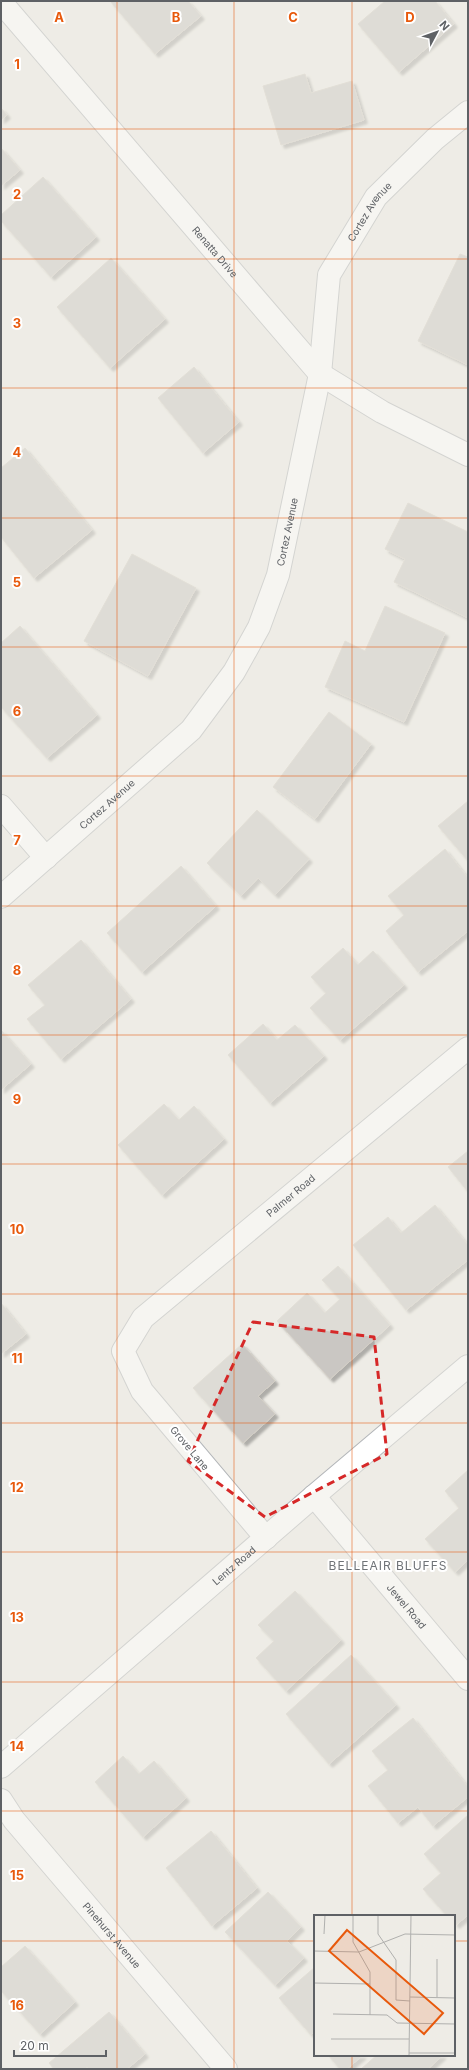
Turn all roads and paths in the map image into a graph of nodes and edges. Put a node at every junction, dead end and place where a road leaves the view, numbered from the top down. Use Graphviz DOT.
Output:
graph roads {
  1 [pos="1,2"];
  2 [pos="468,112"];
  3 [pos="320,374"];
  4 [pos="468,455"];
  5 [pos="1,806"];
  6 [pos="46,858"];
  7 [pos="1,897"];
  8 [pos="468,1048"];
  9 [pos="123,1351"];
  10 [pos="468,1366"];
  11 [pos="314,1496"];
  12 [pos="266,1538"];
  13 [pos="468,1679"];
  14 [pos="1,1767"];
  15 [pos="1,1800"];
  16 [pos="226,2069"];
  1 -- 3 [label="street, Renatta Drive"];
  2 -- 3 [label="street, Cortez Avenue"];
  3 -- 4 [label="street, Renatta Drive"];
  3 -- 6 [label="street, Cortez Avenue"];
  5 -- 6 [label="street"];
  6 -- 7 [label="street, Cortez Avenue"];
  8 -- 9 [label="street, Palmer Road"];
  9 -- 12 [label="street, Grove Lane"];
  10 -- 11 [label="street, Lentz Road"];
  11 -- 12 [label="street, Lentz Road"];
  11 -- 13 [label="street, Jewel Road"];
  12 -- 14 [label="street, Lentz Road"];
  15 -- 16 [label="street, Pinehurst Avenue"];
}
